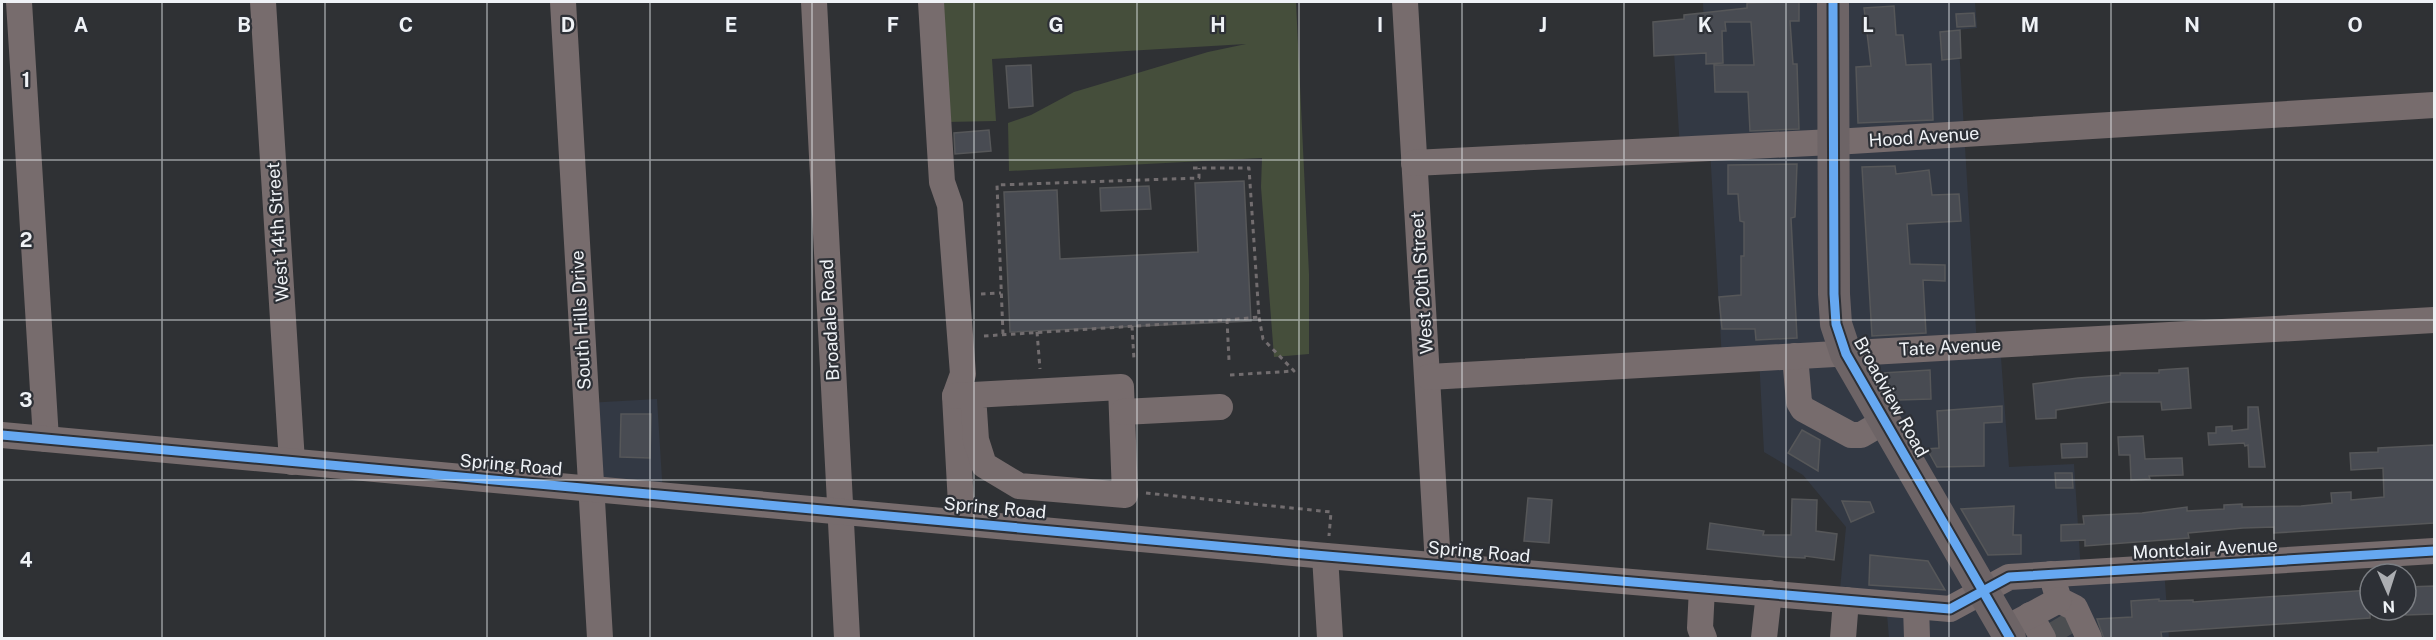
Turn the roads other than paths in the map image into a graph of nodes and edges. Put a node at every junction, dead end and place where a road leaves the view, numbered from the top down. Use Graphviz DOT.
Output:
graph roads {
  1 [pos="19,2"];
  2 [pos="263,2"];
  3 [pos="563,2"];
  4 [pos="814,2"];
  5 [pos="931,2"];
  6 [pos="1406,2"];
  7 [pos="1833,2"];
  8 [pos="2434,105"];
  9 [pos="1834,142"];
  10 [pos="1414,163"];
  11 [pos="2434,320"];
  12 [pos="1846,354"];
  13 [pos="1796,356"];
  14 [pos="1429,377"];
  15 [pos="964,395"];
  16 [pos="1220,407"];
  17 [pos="1123,412"];
  18 [pos="1884,421"];
  19 [pos="2,435"];
  20 [pos="46,439"];
  21 [pos="292,462"];
  22 [pos="591,489"];
  23 [pos="840,511"];
  24 [pos="962,522"];
  25 [pos="1327,547"];
  26 [pos="2434,551"];
  27 [pos="1438,565"];
  28 [pos="2052,574"];
  29 [pos="1702,588"];
  30 [pos="1768,593"];
  31 [pos="1983,593"];
  32 [pos="1846,600"];
  33 [pos="1916,606"];
  34 [pos="2035,621"];
  35 [pos="600,639"];
  36 [pos="847,639"];
  37 [pos="1330,639"];
  38 [pos="1704,639"];
  39 [pos="1764,639"];
  40 [pos="1843,639"];
  41 [pos="1917,639"];
  42 [pos="2088,639"];
  1 -- 20 [label="street"];
  2 -- 21 [label="street, West 14th Street"];
  3 -- 22 [label="street, South Hills Drive"];
  4 -- 23 [label="street, Broadale Road"];
  5 -- 15 [label="street"];
  6 -- 10 [label="street, West 20th Street"];
  7 -- 9 [label="main road, Broadview Road"];
  8 -- 9 [label="street, Hood Avenue"];
  9 -- 10 [label="street, Hood Avenue"];
  9 -- 12 [label="main road, Broadview Road"];
  10 -- 14 [label="street, West 20th Street"];
  11 -- 12 [label="street, Tate Avenue"];
  12 -- 13 [label="street, Tate Avenue"];
  12 -- 18 [label="main road, Broadview Road"];
  13 -- 14 [label="street, Tate Avenue"];
  13 -- 18 [label="street"];
  14 -- 27 [label="street, West 20th Street"];
  15 -- 17 [label="street"];
  15 -- 17 [label="street"];
  15 -- 24 [label="street"];
  16 -- 17 [label="street"];
  18 -- 31 [label="main road, Broadview Road"];
  19 -- 20 [label="street, Spring Road"];
  20 -- 21 [label="street, Spring Road"];
  21 -- 22 [label="street, Spring Road"];
  22 -- 23 [label="street, Spring Road"];
  22 -- 35 [label="street, South Hills Drive"];
  23 -- 24 [label="street, Spring Road"];
  23 -- 36 [label="street, Broadale Road"];
  24 -- 25 [label="street, Spring Road"];
  25 -- 27 [label="street, Spring Road"];
  25 -- 37 [label="street"];
  26 -- 28 [label="street, Montclair Avenue"];
  27 -- 29 [label="street, Spring Road"];
  28 -- 31 [label="street, Montclair Avenue"];
  28 -- 34 [label="street"];
  29 -- 30 [label="street, Spring Road"];
  29 -- 38 [label="street"];
  30 -- 32 [label="street, Spring Road"];
  30 -- 39 [label="street"];
  31 -- 33 [label="street, Spring Road"];
  31 -- 34 [label="main road, Broadview Road"];
  32 -- 33 [label="street, Spring Road"];
  32 -- 40 [label="street"];
  33 -- 41 [label="street"];
  34 -- 42 [label="street"];
}
